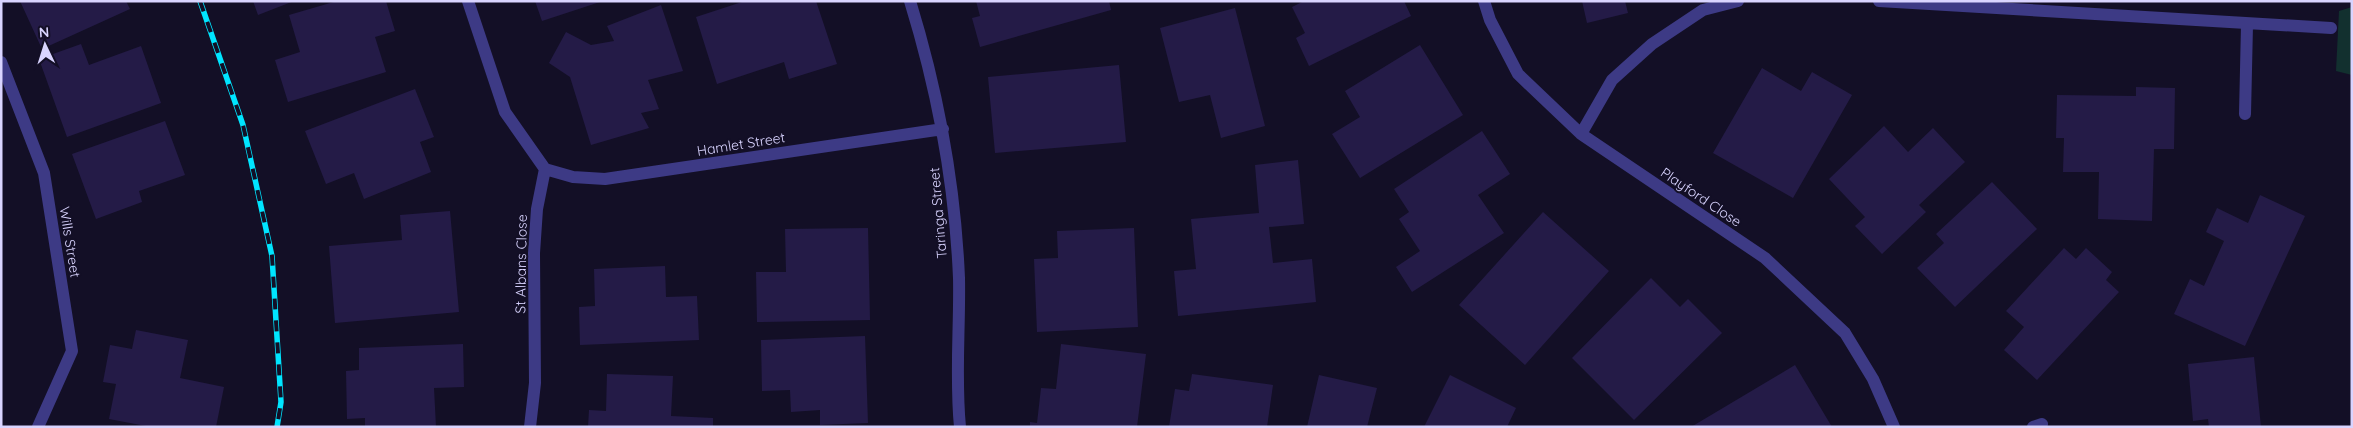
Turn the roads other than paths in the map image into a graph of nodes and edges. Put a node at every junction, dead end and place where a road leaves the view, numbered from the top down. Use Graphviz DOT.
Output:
graph roads {
  1 [pos="468,1"];
  2 [pos="910,1"];
  3 [pos="1484,1"];
  4 [pos="1738,1"];
  5 [pos="1880,1"];
  6 [pos="2247,24"];
  7 [pos="2331,28"];
  8 [pos="1,62"];
  9 [pos="2245,114"];
  10 [pos="943,129"];
  11 [pos="1580,134"];
  12 [pos="544,169"];
  13 [pos="38,427"];
  14 [pos="530,427"];
  15 [pos="960,427"];
  16 [pos="1894,427"];
  1 -- 12 [label="street"];
  2 -- 10 [label="street, Taringa Street"];
  3 -- 11 [label="street, Playford Close"];
  4 -- 11 [label="street"];
  5 -- 6 [label="street"];
  6 -- 7 [label="street"];
  6 -- 9 [label="street"];
  8 -- 13 [label="street, Wills Street"];
  10 -- 12 [label="street, Hamlet Street"];
  10 -- 15 [label="street, Taringa Street"];
  11 -- 16 [label="street, Playford Close"];
  12 -- 14 [label="street, St Albans Close"];
}
